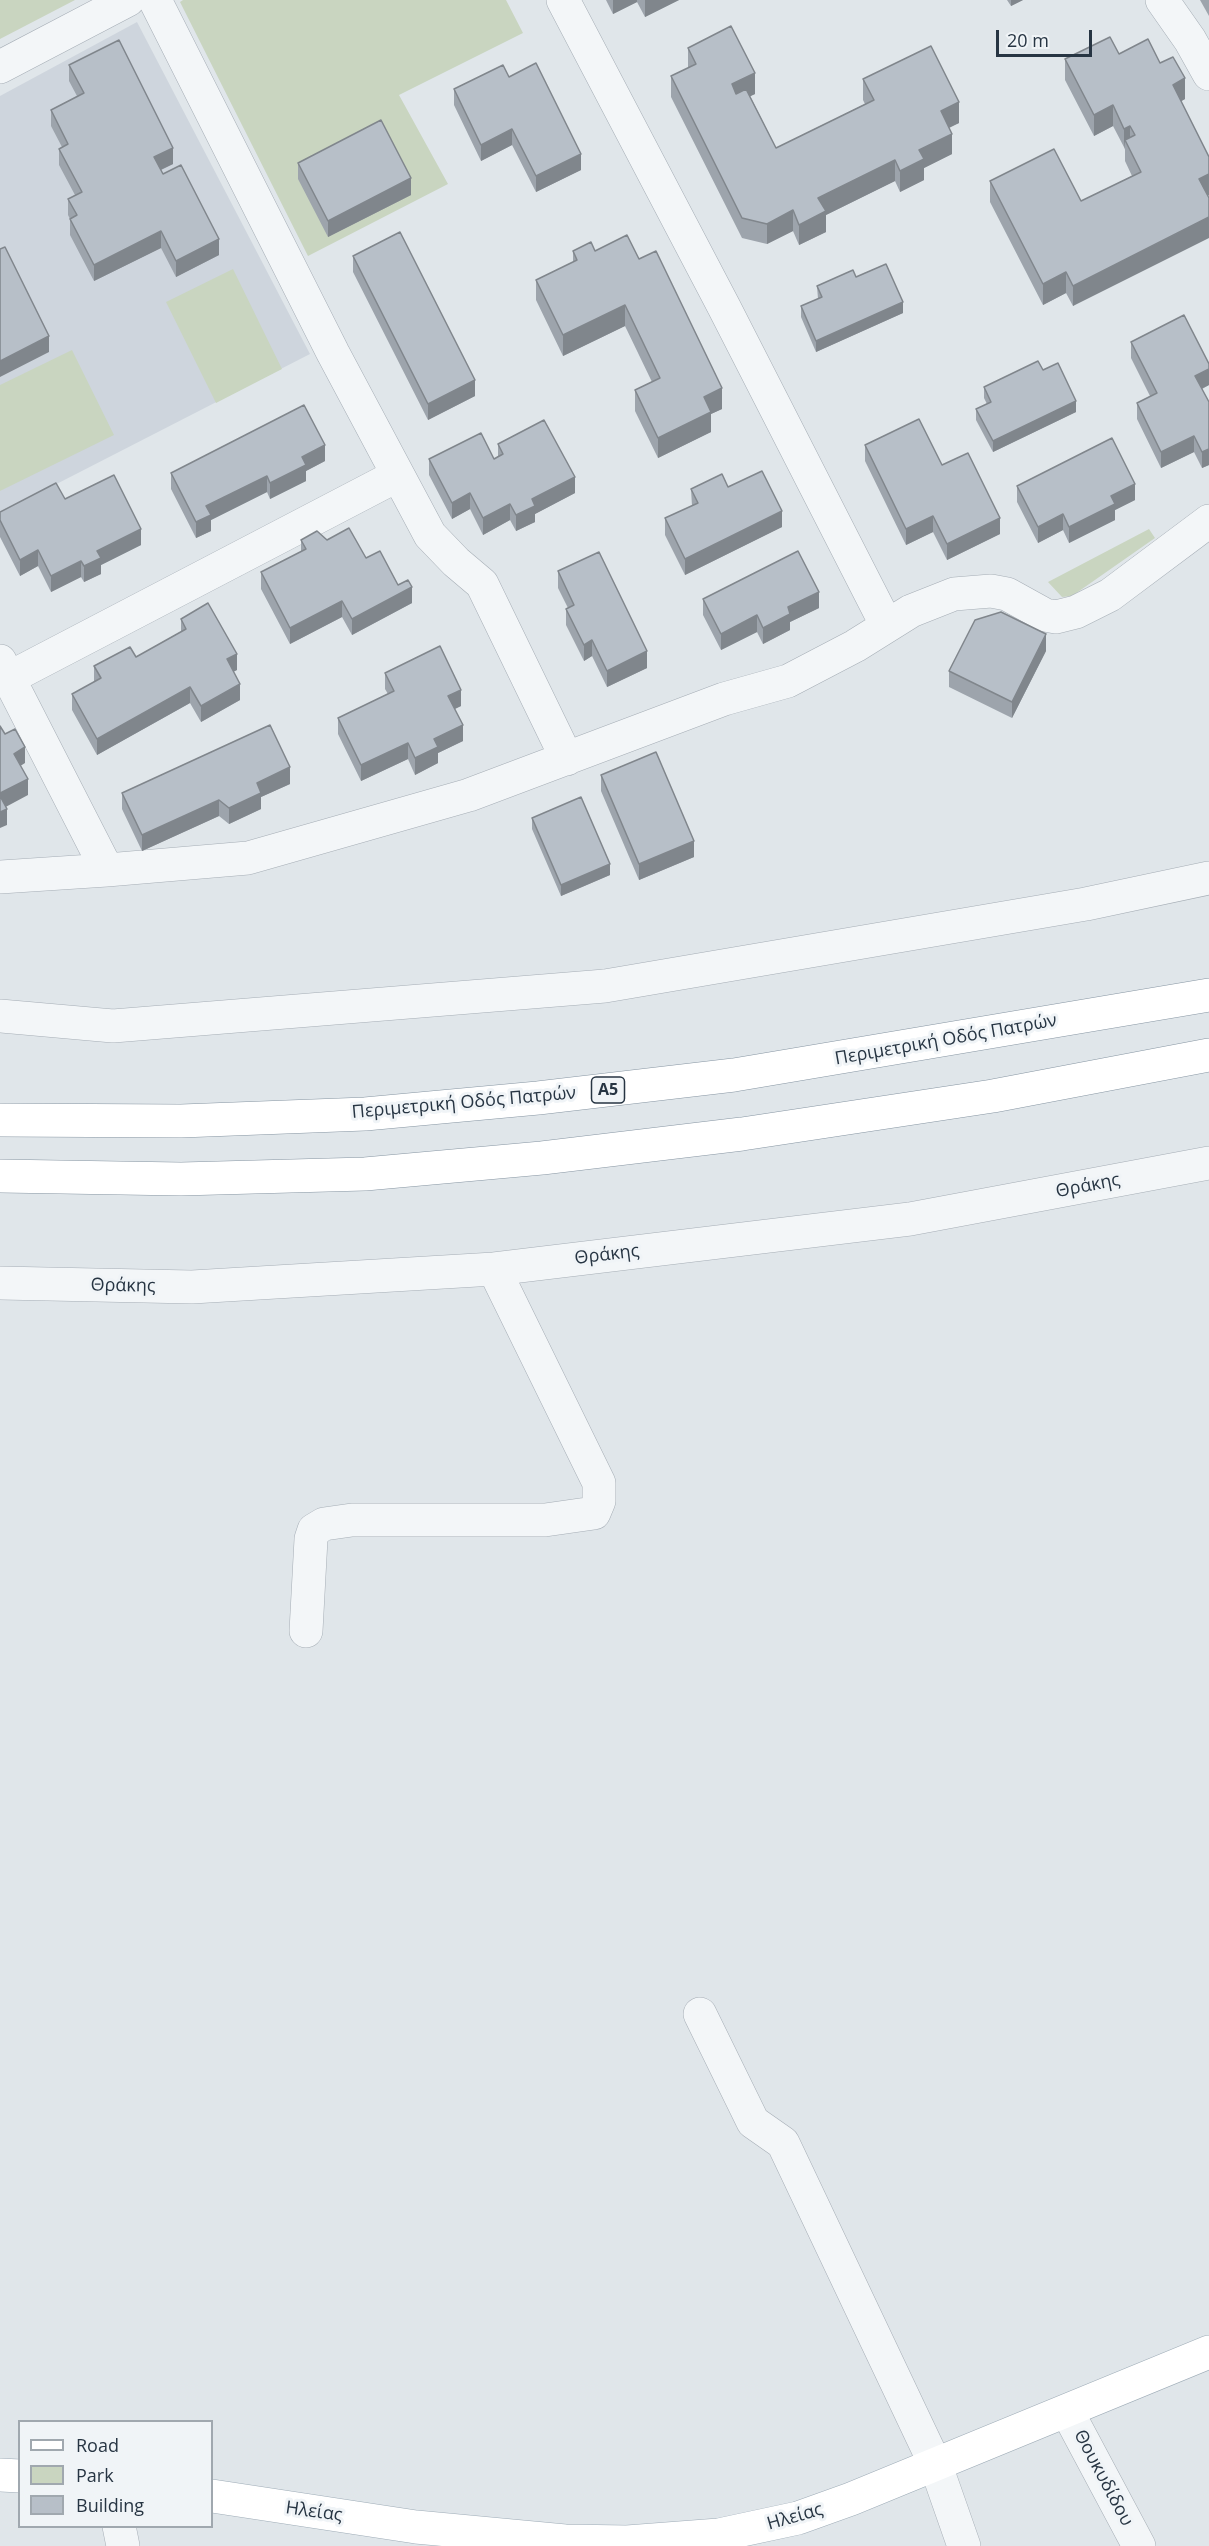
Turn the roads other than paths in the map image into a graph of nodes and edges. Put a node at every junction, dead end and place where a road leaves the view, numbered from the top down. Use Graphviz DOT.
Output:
graph roads {
  1 [pos="128,0"];
  2 [pos="155,0"];
  3 [pos="563,0"];
  4 [pos="1162,0"];
  5 [pos="0,67"];
  6 [pos="1209,74"];
  7 [pos="398,475"];
  8 [pos="1209,521"];
  9 [pos="887,626"];
  10 [pos="5,669"];
  11 [pos="567,759"];
  12 [pos="107,870"];
  13 [pos="0,877"];
  14 [pos="1209,878"];
  15 [pos="1209,995"];
  16 [pos="0,1016"];
  17 [pos="1209,1055"];
  18 [pos="0,1120"];
  19 [pos="1209,1163"];
  20 [pos="0,1176"];
  21 [pos="494,1269"];
  22 [pos="0,1283"];
  23 [pos="306,1630"];
  24 [pos="700,2014"];
  25 [pos="1209,2352"];
  26 [pos="1067,2411"];
  27 [pos="936,2466"];
  28 [pos="0,2475"];
  29 [pos="18,2476"];
  30 [pos="213,2496"];
  31 [pos="119,2528"];
  32 [pos="510,2541"];
  33 [pos="123,2546"];
  34 [pos="964,2546"];
  35 [pos="1139,2546"];
  1 -- 5 [label="street"];
  2 -- 7 [label="street"];
  3 -- 9 [label="street"];
  4 -- 6 [label="street"];
  7 -- 10 [label="street"];
  7 -- 11 [label="street"];
  8 -- 9 [label="street"];
  9 -- 11 [label="street"];
  10 -- 12 [label="street"];
  11 -- 12 [label="street"];
  12 -- 13 [label="street"];
  14 -- 16 [label="street"];
  15 -- 18 [label="main road, Περιμετρική Οδός Πατρών / Α5"];
  17 -- 20 [label="main road"];
  19 -- 21 [label="street, Θράκης"];
  21 -- 22 [label="street, Θράκης"];
  21 -- 23 [label="street"];
  24 -- 27 [label="street"];
  25 -- 26 [label="main road, Ηλείας"];
  26 -- 27 [label="main road, Ηλείας"];
  26 -- 35 [label="street, Θουκυδίδου"];
  27 -- 32 [label="main road, Ηλείας"];
  27 -- 34 [label="street"];
  28 -- 29 [label="main road"];
  30 -- 32 [label="main road, Ηλείας"];
  31 -- 33 [label="street"];
}
